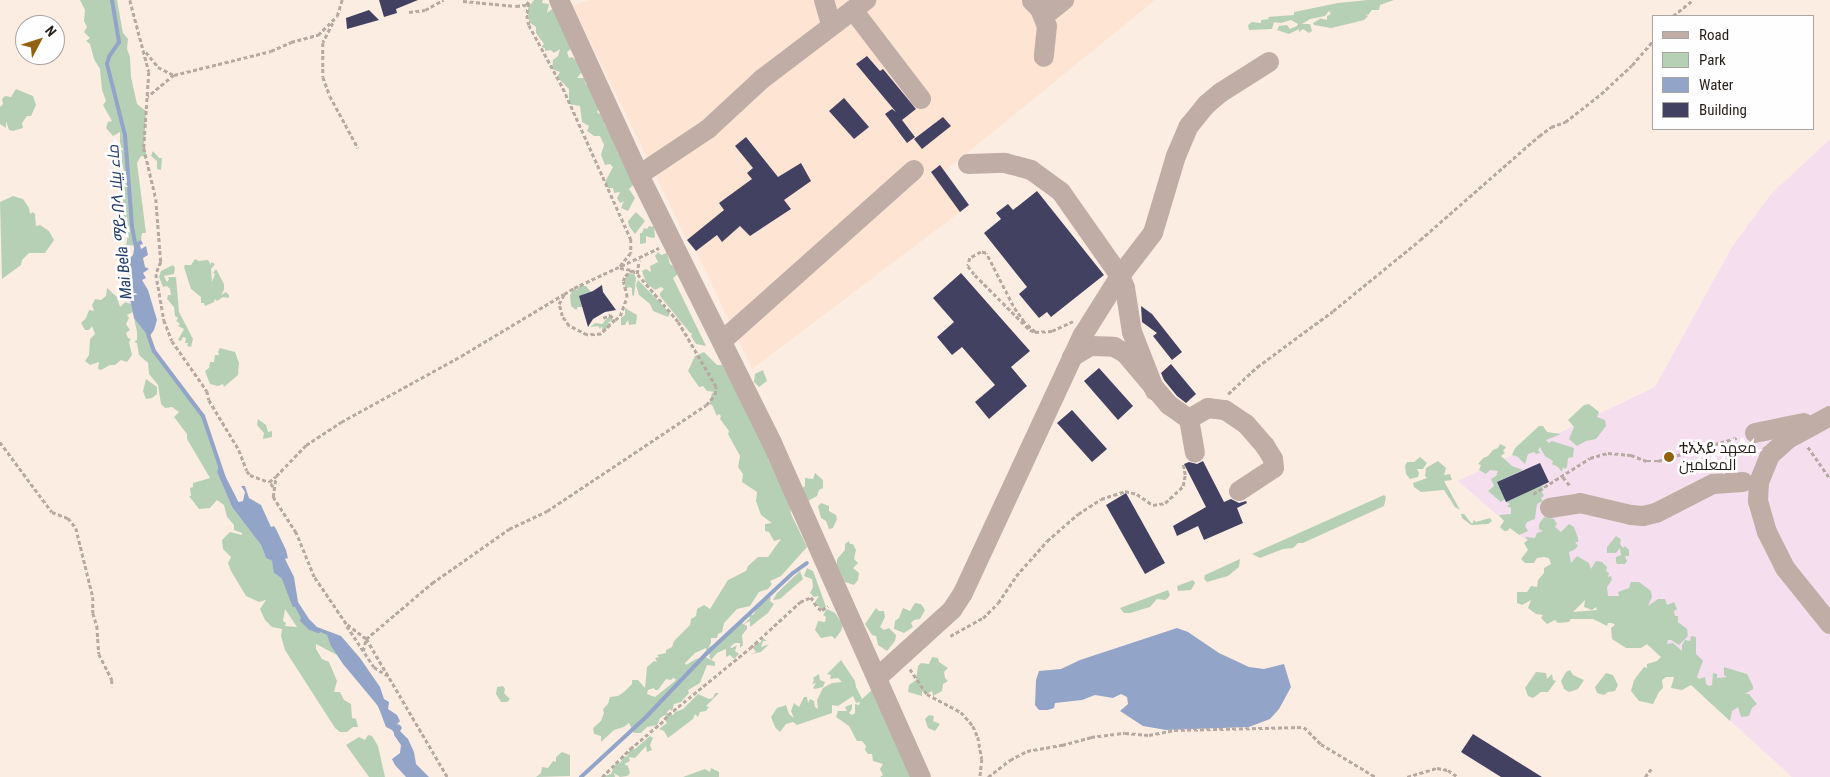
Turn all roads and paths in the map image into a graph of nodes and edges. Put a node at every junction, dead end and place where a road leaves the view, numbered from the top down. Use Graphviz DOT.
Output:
graph roads {
  1 [pos="130,0"];
  2 [pos="342,0"];
  3 [pos="444,0"];
  4 [pos="559,0"];
  5 [pos="824,0"];
  6 [pos="1064,0"];
  7 [pos="1694,0"];
  8 [pos="464,1"];
  9 [pos="529,1"];
  10 [pos="860,5"];
  11 [pos="1035,5"];
  12 [pos="408,12"];
  13 [pos="1674,15"];
  14 [pos="337,16"];
  15 [pos="831,24"];
  16 [pos="1652,42"];
  17 [pos="145,52"];
  18 [pos="1044,57"];
  19 [pos="1269,62"];
  20 [pos="174,75"];
  21 [pos="147,99"];
  22 [pos="921,100"];
  23 [pos="358,148"];
  24 [pos="968,164"];
  25 [pos="914,170"];
  26 [pos="639,175"];
  27 [pos="671,241"];
  28 [pos="640,259"];
  29 [pos="619,268"];
  30 [pos="632,270"];
  31 [pos="637,274"];
  32 [pos="1120,276"];
  33 [pos="564,294"];
  34 [pos="603,318"];
  35 [pos="615,320"];
  36 [pos="1091,322"];
  37 [pos="1035,332"];
  38 [pos="722,341"];
  39 [pos="1072,357"];
  40 [pos="1155,391"];
  41 [pos="1212,408"];
  42 [pos="1828,417"];
  43 [pos="1189,419"];
  44 [pos="1755,433"];
  45 [pos="0,442"];
  46 [pos="1194,447"];
  47 [pos="1763,474"];
  48 [pos="276,476"];
  49 [pos="269,482"];
  50 [pos="1743,482"];
  51 [pos="273,488"];
  52 [pos="1239,491"];
  53 [pos="1533,494"];
  54 [pos="1758,497"];
  55 [pos="1550,508"];
  56 [pos="842,599"];
  57 [pos="342,619"];
  58 [pos="1830,624"];
  59 [pos="944,638"];
  60 [pos="366,639"];
  61 [pos="363,651"];
  62 [pos="900,656"];
  63 [pos="388,675"];
  64 [pos="878,677"];
  65 [pos="112,687"];
  66 [pos="1652,769"];
  67 [pos="447,777"];
  68 [pos="602,777"];
  69 [pos="921,777"];
  70 [pos="980,777"];
  71 [pos="988,777"];
  72 [pos="1376,777"];
  73 [pos="1407,777"];
  74 [pos="1458,777"];
  75 [pos="1645,777"];
  1 -- 17 [label="path"];
  2 -- 14 [label="path"];
  3 -- 12 [label="path"];
  4 -- 26 [label="street"];
  5 -- 15 [label="street"];
  6 -- 11 [label="street"];
  7 -- 13 [label="path"];
  8 -- 9 [label="path"];
  9 -- 29 [label="path"];
  10 -- 15 [label="street"];
  10 -- 22 [label="street"];
  11 -- 18 [label="street"];
  14 -- 20 [label="path"];
  14 -- 23 [label="path"];
  15 -- 26 [label="street"];
  16 -- 41 [label="path"];
  17 -- 20 [label="path"];
  17 -- 21 [label="path"];
  19 -- 32 [label="street"];
  20 -- 21 [label="path"];
  21 -- 49 [label="path"];
  24 -- 32 [label="street"];
  25 -- 38 [label="street"];
  26 -- 27 [label="street"];
  27 -- 28 [label="path"];
  27 -- 38 [label="street"];
  28 -- 29 [label="path"];
  28 -- 31 [label="path"];
  29 -- 30 [label="path"];
  29 -- 33 [label="path"];
  30 -- 31 [label="path"];
  30 -- 35 [label="path"];
  31 -- 60 [label="path"];
  32 -- 36 [label="street"];
  32 -- 40 [label="street"];
  33 -- 35 [label="path"];
  33 -- 48 [label="path"];
  34 -- 35 [label="path"];
  36 -- 37 [label="path"];
  36 -- 39 [label="street"];
  37 -- 37 [label="path"];
  38 -- 56 [label="street"];
  39 -- 40 [label="street"];
  39 -- 62 [label="street"];
  40 -- 43 [label="street"];
  41 -- 43 [label="street"];
  41 -- 52 [label="street"];
  42 -- 44 [label="street"];
  42 -- 47 [label="street"];
  43 -- 46 [label="street"];
  44 -- 53 [label="path"];
  45 -- 65 [label="path"];
  46 -- 59 [label="path"];
  47 -- 50 [label="street"];
  47 -- 54 [label="street"];
  48 -- 49 [label="path"];
  48 -- 51 [label="path"];
  49 -- 51 [label="path"];
  50 -- 54 [label="street"];
  50 -- 55 [label="street"];
  51 -- 57 [label="path"];
  54 -- 58 [label="street"];
  56 -- 64 [label="street"];
  56 -- 68 [label="path"];
  57 -- 60 [label="path"];
  57 -- 61 [label="path"];
  60 -- 61 [label="path"];
  60 -- 63 [label="path"];
  61 -- 63 [label="path"];
  62 -- 64 [label="street"];
  62 -- 70 [label="path"];
  63 -- 67 [label="path"];
  64 -- 69 [label="street"];
  66 -- 75 [label="path"];
  71 -- 72 [label="path"];
  73 -- 74 [label="path"];
}
